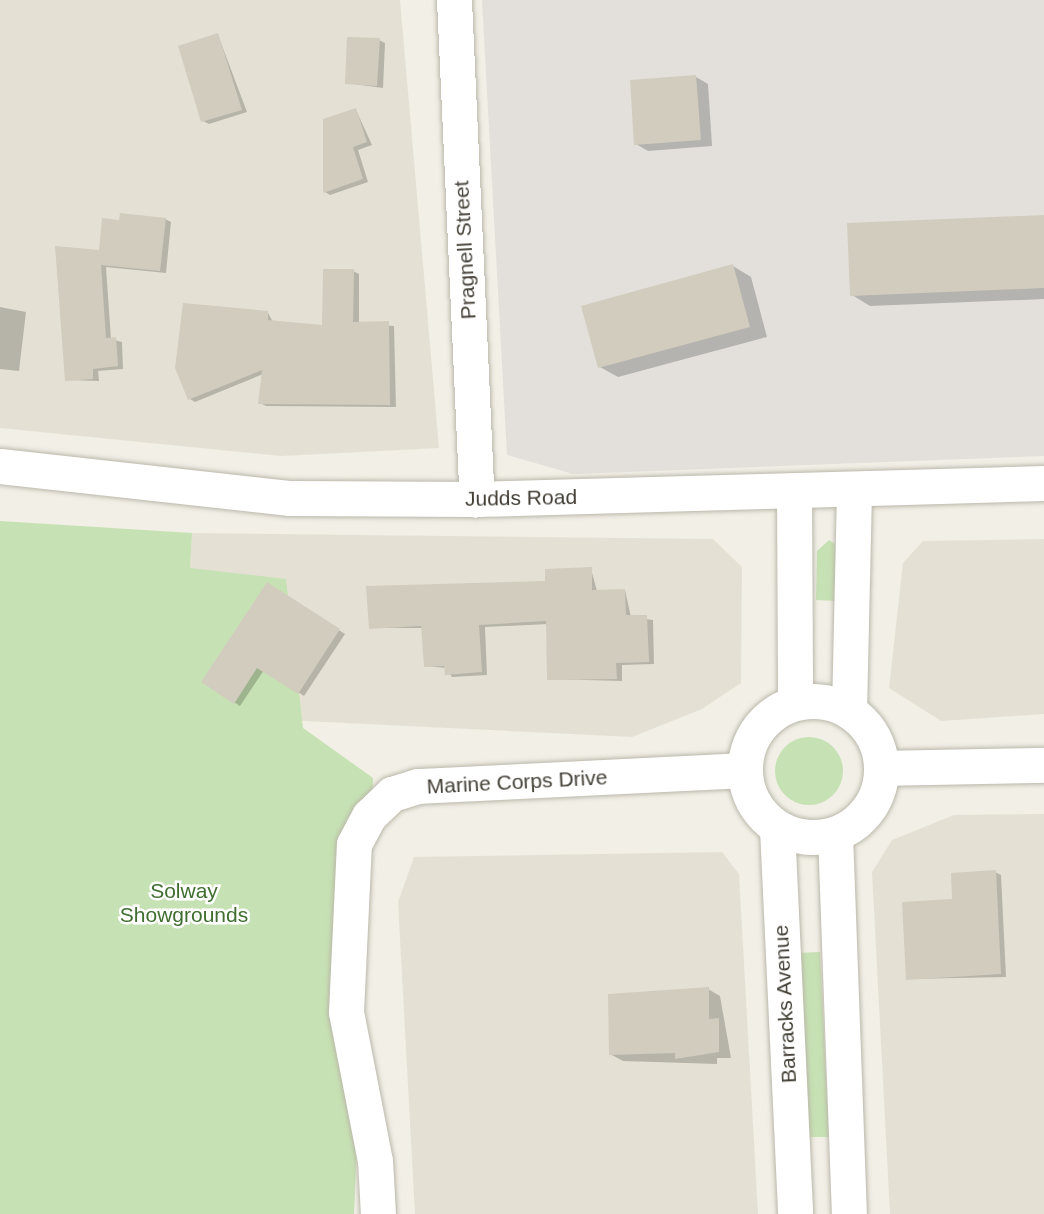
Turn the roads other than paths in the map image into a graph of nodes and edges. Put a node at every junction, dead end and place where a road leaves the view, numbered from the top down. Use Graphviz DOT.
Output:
graph roads {
  1 [pos="454,0"];
  2 [pos="0,466"];
  3 [pos="1044,483"];
  4 [pos="854,490"];
  5 [pos="794,491"];
  6 [pos="477,499"];
  7 [pos="795,702"];
  8 [pos="849,711"];
  9 [pos="1044,765"];
  10 [pos="881,768"];
  11 [pos="744,770"];
  12 [pos="777,828"];
  13 [pos="835,834"];
  14 [pos="847,1175"];
  15 [pos="793,1179"];
  16 [pos="378,1214"];
  17 [pos="795,1214"];
  18 [pos="849,1214"];
  1 -- 6 [label="street, Pragnell Street"];
  2 -- 6 [label="street, Judds Road"];
  3 -- 4 [label="street, Judds Road"];
  4 -- 5 [label="street, Judds Road"];
  4 -- 8 [label="street"];
  5 -- 6 [label="street, Judds Road"];
  5 -- 7 [label="street"];
  7 -- 8 [label="street"];
  7 -- 11 [label="street"];
  8 -- 10 [label="street"];
  9 -- 10 [label="street"];
  10 -- 13 [label="street"];
  11 -- 12 [label="street"];
  11 -- 16 [label="street, Marine Corps Drive"];
  12 -- 13 [label="street"];
  12 -- 15 [label="street, Barracks Avenue"];
  13 -- 14 [label="street"];
  14 -- 15 [label="street"];
  14 -- 18 [label="street"];
  15 -- 17 [label="street, Barracks Avenue"];
}
